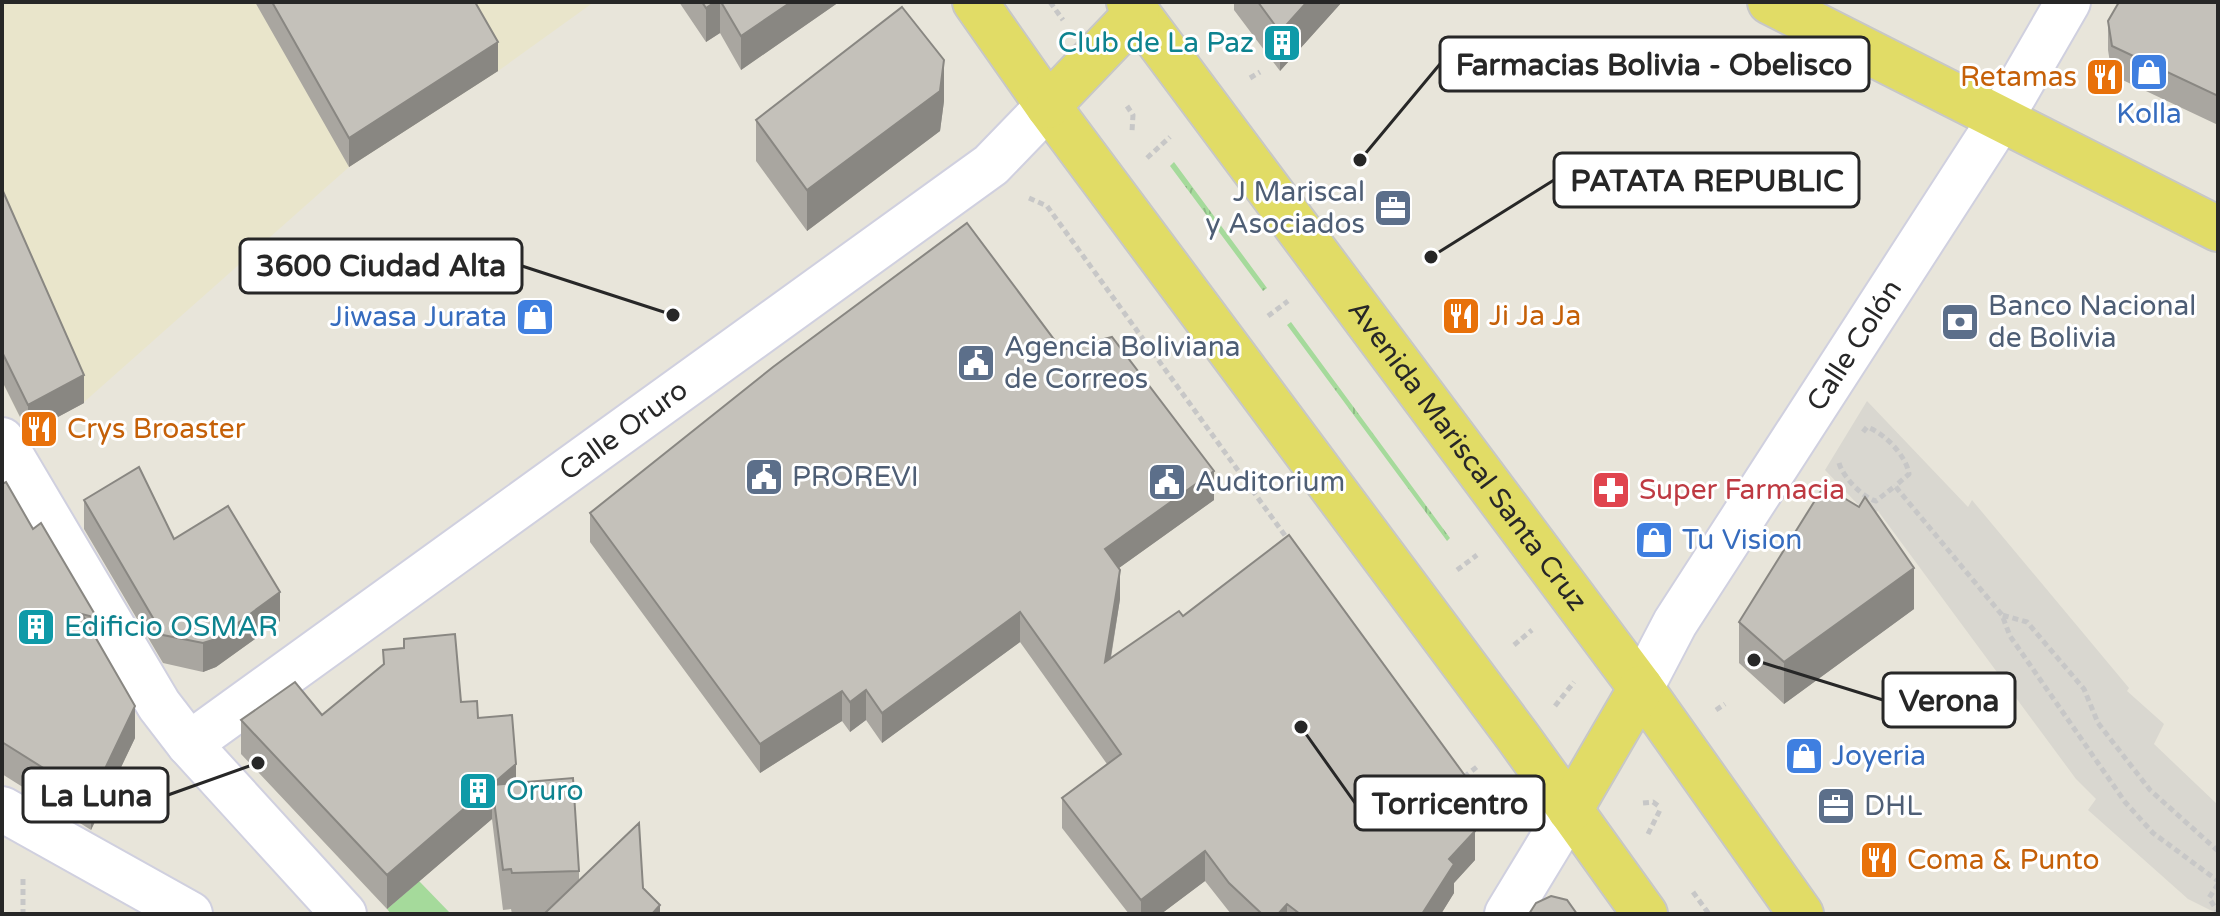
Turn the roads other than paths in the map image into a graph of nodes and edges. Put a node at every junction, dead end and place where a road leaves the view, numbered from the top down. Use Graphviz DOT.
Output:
graph roads {
  1 [pos="975,2"];
  2 [pos="1770,2"];
  3 [pos="2068,2"];
  4 [pos="1137,6"];
  5 [pos="1048,106"];
  6 [pos="2001,118"];
  7 [pos="2218,229"];
  8 [pos="2,440"];
  9 [pos="1641,688"];
  10 [pos="189,744"];
  11 [pos="2,809"];
  12 [pos="1570,810"];
  13 [pos="190,914"];
  14 [pos="344,914"];
  15 [pos="1507,914"];
  16 [pos="1645,914"];
  17 [pos="1801,914"];
  1 -- 5 [label="main road"];
  2 -- 6 [label="main road"];
  3 -- 6 [label="main road, Calle Colón"];
  4 -- 5 [label="main road"];
  4 -- 9 [label="main road, Avenida Mariscal Santa Cruz"];
  5 -- 10 [label="main road, Calle Oruro"];
  5 -- 12 [label="main road"];
  6 -- 7 [label="main road"];
  6 -- 9 [label="main road, Calle Colón"];
  8 -- 10 [label="main road"];
  9 -- 12 [label="main road"];
  9 -- 17 [label="main road, Avenida Mariscal Santa Cruz"];
  10 -- 14 [label="main road"];
  11 -- 13 [label="main road"];
  12 -- 15 [label="main road"];
  12 -- 16 [label="main road"];
}
